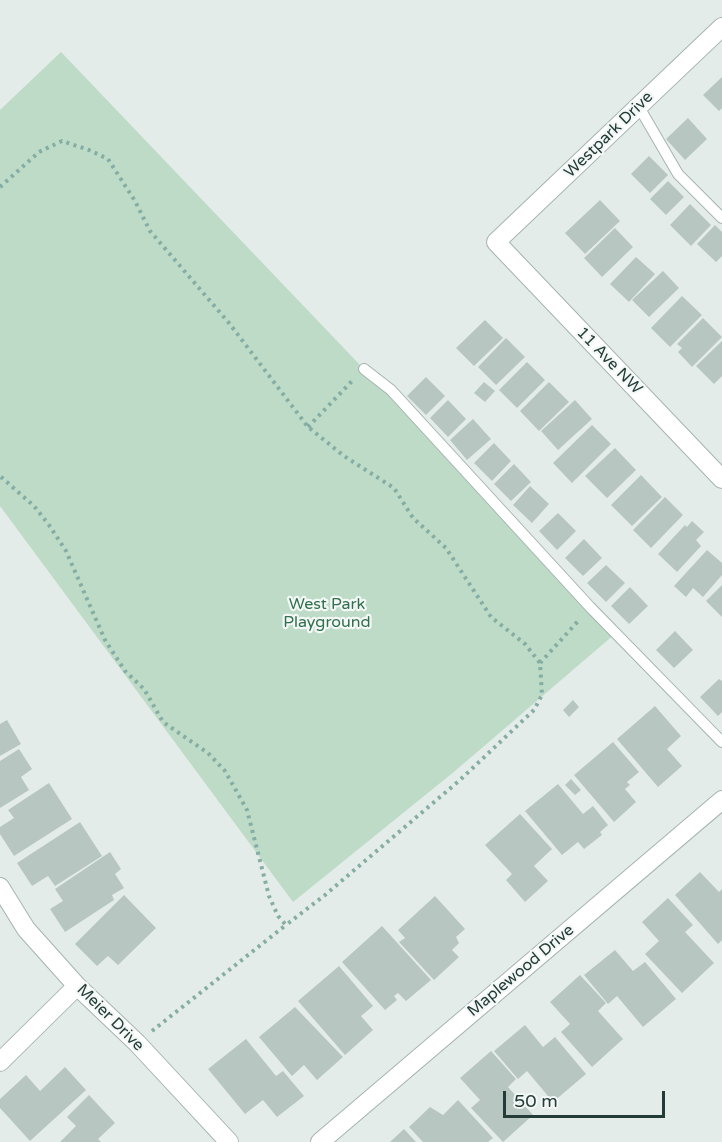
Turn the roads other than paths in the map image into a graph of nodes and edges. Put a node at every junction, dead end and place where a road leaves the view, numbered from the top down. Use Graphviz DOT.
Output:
graph roads {
  1 [pos="722,27"];
  2 [pos="639,107"];
  3 [pos="722,218"];
  4 [pos="496,242"];
  5 [pos="364,369"];
  6 [pos="722,479"];
  7 [pos="722,742"];
  8 [pos="722,800"];
  9 [pos="0,887"];
  10 [pos="77,986"];
  11 [pos="0,1062"];
  12 [pos="229,1142"];
  13 [pos="320,1142"];
  1 -- 2 [label="street, Westpark Drive"];
  2 -- 3 [label="lane"];
  2 -- 4 [label="street, Westpark Drive"];
  4 -- 6 [label="street, 11 Ave NW"];
  5 -- 7 [label="lane"];
  8 -- 13 [label="street, Maplewood Drive"];
  9 -- 10 [label="street, Meier Drive"];
  10 -- 11 [label="street"];
  10 -- 12 [label="street, Meier Drive"];
}
